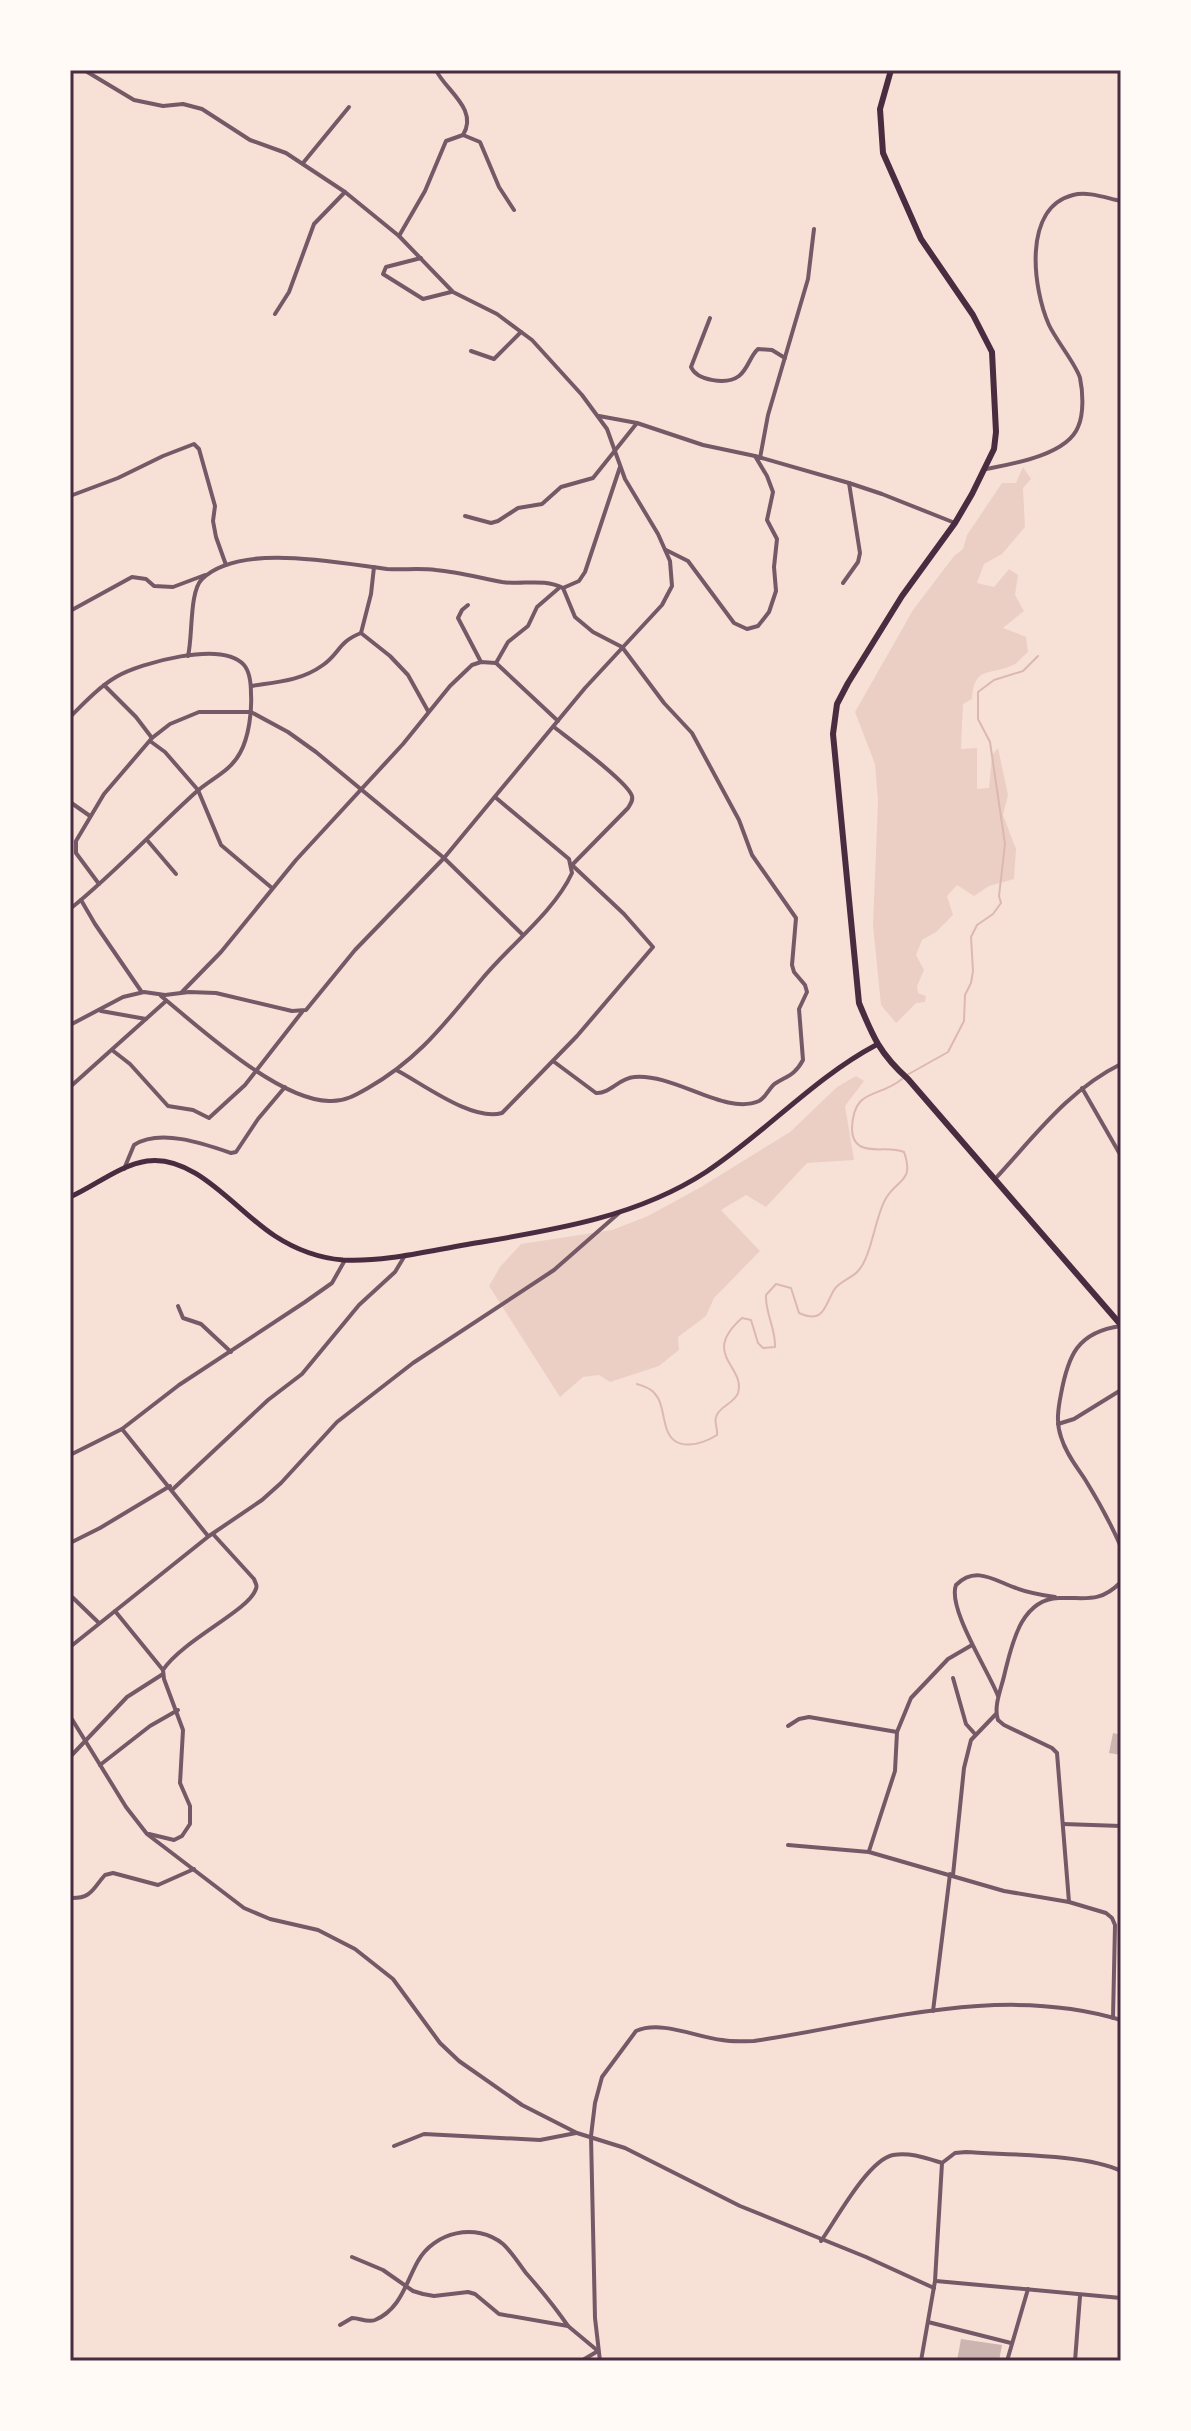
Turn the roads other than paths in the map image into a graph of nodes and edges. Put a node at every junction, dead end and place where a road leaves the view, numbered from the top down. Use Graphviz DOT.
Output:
graph roads {
  1 [pos="84,70"];
  2 [pos="436,70"];
  3 [pos="891,70"];
  4 [pos="349,107"];
  5 [pos="463,135"];
  6 [pos="303,163"];
  7 [pos="345,192"];
  8 [pos="1121,201"];
  9 [pos="514,210"];
  10 [pos="814,229"];
  11 [pos="399,236"];
  12 [pos="421,258"];
  13 [pos="453,292"];
  14 [pos="275,314"];
  15 [pos="710,318"];
  16 [pos="521,332"];
  17 [pos="471,351"];
  18 [pos="785,358"];
  19 [pos="599,416"];
  20 [pos="637,423"];
  21 [pos="616,451"];
  22 [pos="758,457"];
  23 [pos="620,467"];
  24 [pos="986,469"];
  25 [pos="849,483"];
  26 [pos="70,496"];
  27 [pos="465,516"];
  28 [pos="955,523"];
  29 [pos="666,550"];
  30 [pos="226,565"];
  31 [pos="374,567"];
  32 [pos="209,574"];
  33 [pos="843,583"];
  34 [pos="562,588"];
  35 [pos="468,605"];
  36 [pos="70,611"];
  37 [pos="361,633"];
  38 [pos="622,647"];
  39 [pos="188,656"];
  40 [pos="481,662"];
  41 [pos="496,663"];
  42 [pos="104,685"];
  43 [pos="251,686"];
  44 [pos="428,711"];
  45 [pos="251,712"];
  46 [pos="70,717"];
  47 [pos="558,721"];
  48 [pos="554,727"];
  49 [pos="151,740"];
  50 [pos="198,790"];
  51 [pos="361,791"];
  52 [pos="495,797"];
  53 [pos="70,802"];
  54 [pos="90,816"];
  55 [pos="147,840"];
  56 [pos="444,858"];
  57 [pos="572,865"];
  58 [pos="176,874"];
  59 [pos="99,884"];
  60 [pos="272,888"];
  61 [pos="81,900"];
  62 [pos="70,909"];
  63 [pos="522,935"];
  64 [pos="142,992"];
  65 [pos="181,993"];
  66 [pos="159,994"];
  67 [pos="175,994"];
  68 [pos="167,1000"];
  69 [pos="100,1011"];
  70 [pos="303,1011"];
  71 [pos="146,1019"];
  72 [pos="70,1025"];
  73 [pos="876,1045"];
  74 [pos="112,1050"];
  75 [pos="553,1061"];
  76 [pos="1121,1064"];
  77 [pos="256,1070"];
  78 [pos="398,1071"];
  79 [pos="70,1087"];
  80 [pos="285,1087"];
  81 [pos="1082,1088"];
  82 [pos="1121,1156"];
  83 [pos="124,1169"];
  84 [pos="995,1179"];
  85 [pos="70,1197"];
  86 [pos="620,1212"];
  87 [pos="405,1255"];
  88 [pos="345,1260"];
  89 [pos="178,1306"];
  90 [pos="1121,1326"];
  91 [pos="231,1352"];
  92 [pos="1121,1390"];
  93 [pos="1058,1424"];
  94 [pos="122,1429"];
  95 [pos="70,1455"];
  96 [pos="172,1488"];
  97 [pos="211,1535"];
  98 [pos="70,1543"];
  99 [pos="1121,1547"];
  100 [pos="1121,1582"];
  101 [pos="70,1595"];
  102 [pos="1057,1598"];
  103 [pos="115,1611"];
  104 [pos="99,1623"];
  105 [pos="972,1645"];
  106 [pos="70,1647"];
  107 [pos="163,1672"];
  108 [pos="953,1678"];
  109 [pos="999,1698"];
  110 [pos="178,1710"];
  111 [pos="996,1714"];
  112 [pos="70,1716"];
  113 [pos="788,1726"];
  114 [pos="897,1732"];
  115 [pos="975,1734"];
  116 [pos="86,1742"];
  117 [pos="70,1757"];
  118 [pos="100,1765"];
  119 [pos="1063,1824"];
  120 [pos="1121,1826"];
  121 [pos="147,1834"];
  122 [pos="788,1845"];
  123 [pos="869,1852"];
  124 [pos="194,1869"];
  125 [pos="951,1875"];
  126 [pos="70,1898"];
  127 [pos="1069,1902"];
  128 [pos="933,2011"];
  129 [pos="1113,2018"];
  130 [pos="1121,2020"];
  131 [pos="577,2133"];
  132 [pos="591,2136"];
  133 [pos="394,2146"];
  134 [pos="942,2163"];
  135 [pos="1121,2171"];
  136 [pos="821,2241"];
  137 [pos="352,2257"];
  138 [pos="935,2281"];
  139 [pos="407,2287"];
  140 [pos="934,2288"];
  141 [pos="1028,2289"];
  142 [pos="1080,2296"];
  143 [pos="1121,2298"];
  144 [pos="928,2322"];
  145 [pos="340,2325"];
  146 [pos="568,2326"];
  147 [pos="1011,2343"];
  148 [pos="598,2351"];
  149 [pos="581,2361"];
  150 [pos="600,2361"];
  151 [pos="921,2361"];
  152 [pos="1007,2361"];
  153 [pos="1075,2361"];
  154 [pos="1086,2361"];
  1 -- 6 [label="street"];
  2 -- 5 [label="street"];
  3 -- 24 [label="highway"];
  4 -- 6 [label="street"];
  5 -- 9 [label="street"];
  5 -- 11 [label="street"];
  6 -- 7 [label="street"];
  7 -- 11 [label="street"];
  7 -- 14 [label="street"];
  8 -- 24 [label="street"];
  10 -- 18 [label="street"];
  11 -- 12 [label="street"];
  12 -- 13 [label="street"];
  12 -- 13 [label="street"];
  13 -- 16 [label="street"];
  15 -- 18 [label="street"];
  16 -- 17 [label="street"];
  16 -- 19 [label="street"];
  18 -- 22 [label="street"];
  19 -- 20 [label="street"];
  19 -- 21 [label="street"];
  20 -- 21 [label="street"];
  20 -- 22 [label="street"];
  21 -- 23 [label="street"];
  21 -- 27 [label="street"];
  22 -- 25 [label="street"];
  22 -- 29 [label="street"];
  23 -- 29 [label="street"];
  23 -- 34 [label="street"];
  24 -- 28 [label="highway"];
  25 -- 28 [label="street"];
  25 -- 33 [label="street"];
  26 -- 30 [label="street"];
  28 -- 73 [label="highway"];
  29 -- 38 [label="street"];
  30 -- 31 [label="street"];
  30 -- 32 [label="street"];
  31 -- 34 [label="street"];
  31 -- 37 [label="street"];
  32 -- 36 [label="street"];
  32 -- 39 [label="street"];
  34 -- 38 [label="street"];
  34 -- 41 [label="street"];
  35 -- 40 [label="street"];
  37 -- 43 [label="street"];
  37 -- 44 [label="street"];
  38 -- 47 [label="street"];
  38 -- 75 [label="street"];
  39 -- 42 [label="street"];
  39 -- 43 [label="street"];
  40 -- 41 [label="street"];
  40 -- 44 [label="street"];
  41 -- 47 [label="street"];
  42 -- 46 [label="street"];
  42 -- 49 [label="street"];
  43 -- 45 [label="street"];
  44 -- 51 [label="street"];
  45 -- 49 [label="street"];
  45 -- 50 [label="street"];
  45 -- 51 [label="street"];
  47 -- 48 [label="street"];
  48 -- 52 [label="street"];
  48 -- 57 [label="street"];
  49 -- 50 [label="street"];
  49 -- 54 [label="street"];
  50 -- 55 [label="street"];
  50 -- 60 [label="street"];
  51 -- 56 [label="street"];
  51 -- 60 [label="street"];
  52 -- 56 [label="street"];
  52 -- 57 [label="street"];
  53 -- 54 [label="street"];
  54 -- 59 [label="street"];
  55 -- 58 [label="street"];
  55 -- 59 [label="street"];
  56 -- 63 [label="street"];
  56 -- 70 [label="street"];
  57 -- 63 [label="street"];
  57 -- 75 [label="street"];
  59 -- 61 [label="street"];
  60 -- 65 [label="street"];
  61 -- 62 [label="street"];
  61 -- 64 [label="street"];
  63 -- 78 [label="street"];
  64 -- 66 [label="street"];
  64 -- 69 [label="street"];
  65 -- 67 [label="street"];
  65 -- 70 [label="street"];
  66 -- 67 [label="street"];
  66 -- 68 [label="street"];
  67 -- 68 [label="street"];
  68 -- 71 [label="street"];
  68 -- 77 [label="street"];
  69 -- 71 [label="street"];
  69 -- 72 [label="street"];
  70 -- 77 [label="street"];
  71 -- 74 [label="street"];
  73 -- 84 [label="highway"];
  73 -- 86 [label="main road"];
  74 -- 77 [label="street"];
  74 -- 79 [label="street"];
  75 -- 78 [label="street"];
  76 -- 81 [label="street"];
  77 -- 80 [label="street"];
  78 -- 80 [label="street"];
  80 -- 83 [label="street"];
  81 -- 82 [label="street"];
  81 -- 84 [label="street"];
  83 -- 85 [label="main road"];
  83 -- 88 [label="main road"];
  84 -- 90 [label="highway"];
  86 -- 87 [label="main road"];
  86 -- 97 [label="street"];
  87 -- 88 [label="main road"];
  87 -- 96 [label="street"];
  88 -- 91 [label="street"];
  89 -- 91 [label="street"];
  90 -- 93 [label="street"];
  91 -- 94 [label="street"];
  92 -- 93 [label="street"];
  93 -- 99 [label="street"];
  94 -- 95 [label="street"];
  94 -- 96 [label="street"];
  96 -- 97 [label="street"];
  96 -- 98 [label="street"];
  97 -- 103 [label="street"];
  97 -- 107 [label="street"];
  100 -- 102 [label="street"];
  101 -- 104 [label="street"];
  102 -- 105 [label="street"];
  102 -- 109 [label="street"];
  103 -- 104 [label="street"];
  103 -- 107 [label="street"];
  104 -- 106 [label="street"];
  105 -- 109 [label="street"];
  105 -- 114 [label="street"];
  107 -- 110 [label="street"];
  107 -- 116 [label="street"];
  108 -- 115 [label="street"];
  109 -- 111 [label="street"];
  110 -- 118 [label="street"];
  110 -- 121 [label="street"];
  111 -- 115 [label="street"];
  111 -- 119 [label="street"];
  112 -- 116 [label="street"];
  113 -- 114 [label="street"];
  114 -- 123 [label="street"];
  115 -- 125 [label="street"];
  116 -- 117 [label="street"];
  116 -- 118 [label="street"];
  118 -- 121 [label="street"];
  119 -- 120 [label="street"];
  119 -- 127 [label="street"];
  121 -- 124 [label="street"];
  122 -- 123 [label="street"];
  123 -- 125 [label="street"];
  124 -- 126 [label="street"];
  124 -- 131 [label="street"];
  125 -- 127 [label="street"];
  125 -- 128 [label="street"];
  127 -- 129 [label="street"];
  128 -- 129 [label="street"];
  128 -- 132 [label="street"];
  129 -- 130 [label="street"];
  131 -- 132 [label="street"];
  131 -- 133 [label="street"];
  132 -- 136 [label="street"];
  132 -- 148 [label="street"];
  134 -- 135 [label="street"];
  134 -- 136 [label="street"];
  134 -- 138 [label="street"];
  136 -- 140 [label="street"];
  137 -- 139 [label="street"];
  138 -- 140 [label="street"];
  138 -- 141 [label="street"];
  139 -- 145 [label="street"];
  139 -- 146 [label="street"];
  139 -- 146 [label="street"];
  140 -- 144 [label="street"];
  141 -- 142 [label="street"];
  141 -- 147 [label="street"];
  142 -- 143 [label="street"];
  142 -- 153 [label="street"];
  144 -- 147 [label="street"];
  144 -- 151 [label="street"];
  146 -- 148 [label="street"];
  147 -- 152 [label="street"];
  148 -- 149 [label="street"];
  148 -- 150 [label="street"];
  153 -- 154 [label="street"];
}
